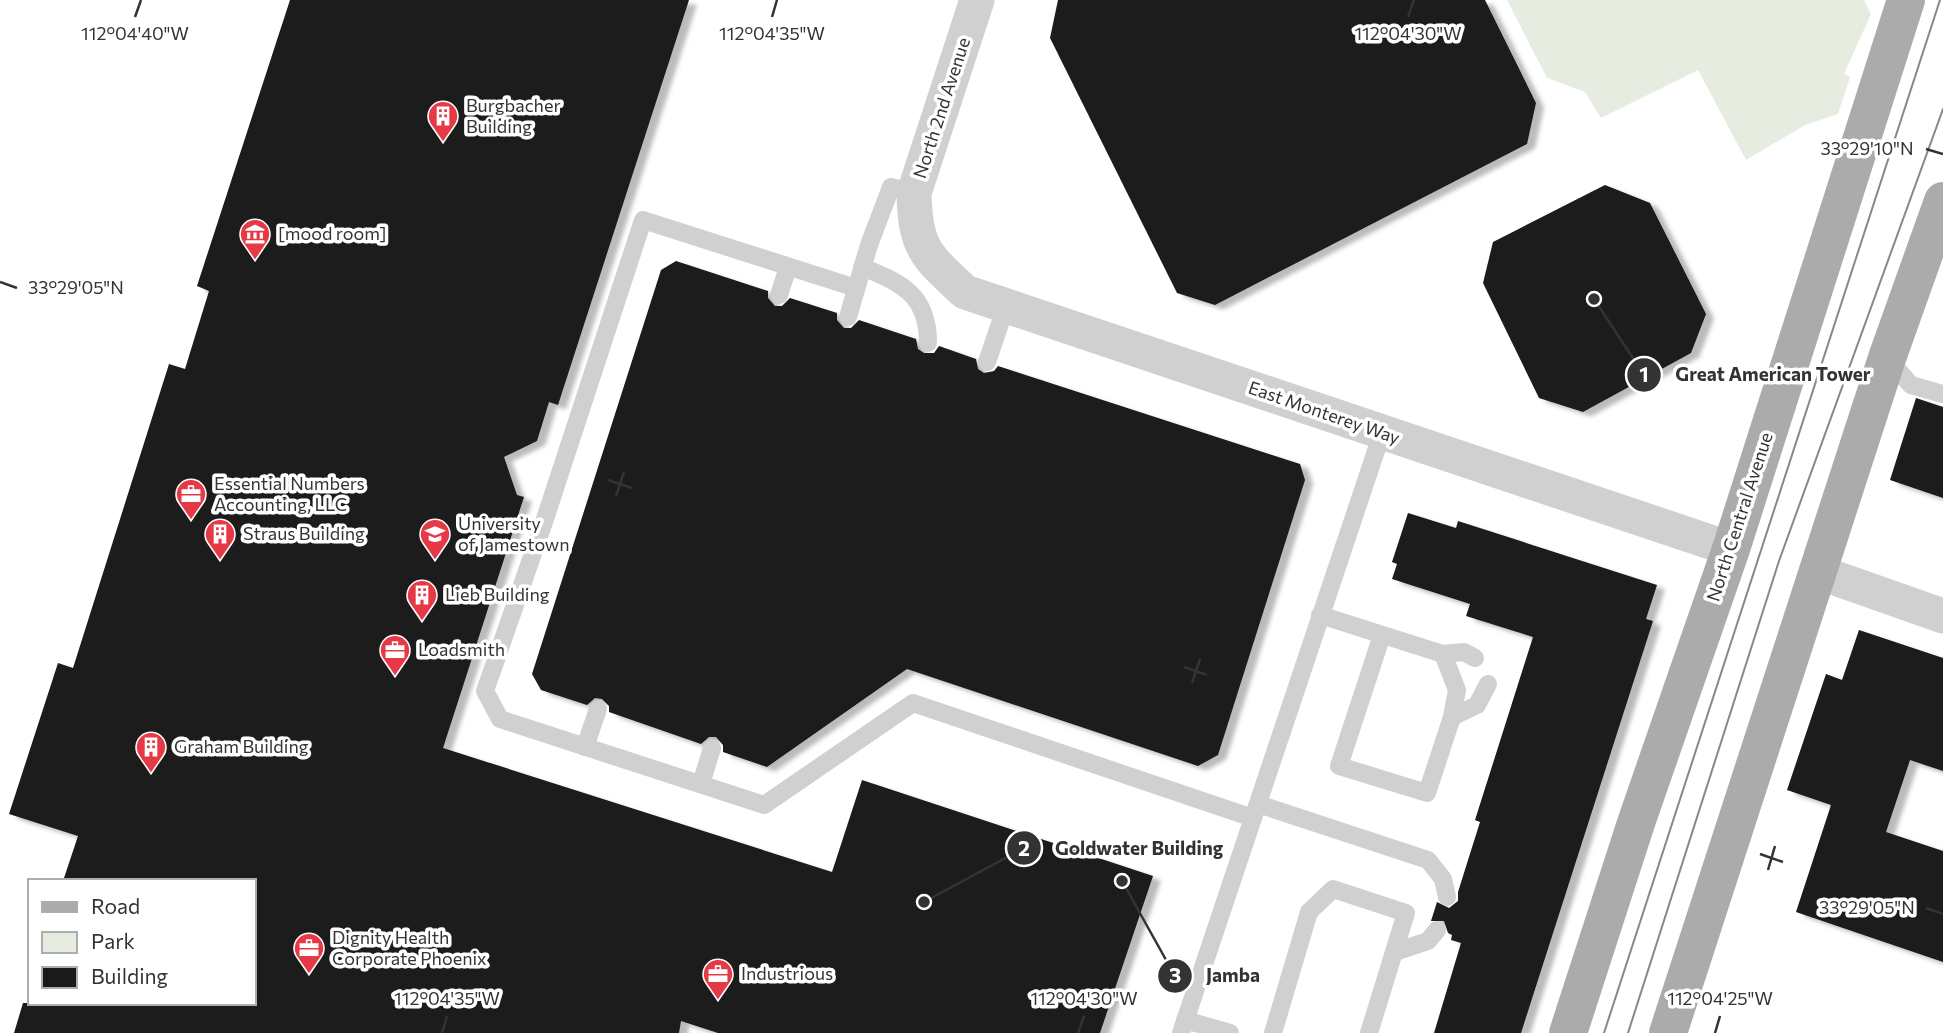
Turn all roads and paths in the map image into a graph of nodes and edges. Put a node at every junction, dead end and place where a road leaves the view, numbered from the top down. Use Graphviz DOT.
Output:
graph roads {
  1 [pos="977,0"];
  2 [pos="1906,0"];
  3 [pos="914,193"];
  4 [pos="1943,201"];
  5 [pos="928,257"];
  6 [pos="788,267"];
  7 [pos="862,267"];
  8 [pos="856,288"];
  9 [pos="779,295"];
  10 [pos="1006,306"];
  11 [pos="848,317"];
  12 [pos="928,343"];
  13 [pos="1887,358"];
  14 [pos="987,362"];
  15 [pos="1943,394"];
  16 [pos="1382,433"];
  17 [pos="1731,548"];
  18 [pos="1818,572"];
  19 [pos="1320,615"];
  20 [pos="1943,616"];
  21 [pos="1382,635"];
  22 [pos="1443,654"];
  23 [pos="1475,658"];
  24 [pos="1488,684"];
  25 [pos="598,709"];
  26 [pos="1452,717"];
  27 [pos="585,747"];
  28 [pos="712,748"];
  29 [pos="701,784"];
  30 [pos="1255,811"];
  31 [pos="1447,897"];
  32 [pos="1437,930"];
  33 [pos="1395,952"];
  34 [pos="1183,1026"];
  35 [pos="1230,1033"];
  36 [pos="1273,1033"];
  37 [pos="1370,1033"];
  38 [pos="1568,1033"];
  39 [pos="1668,1033"];
  1 -- 3 [label="street, North 2nd Avenue"];
  2 -- 17 [label="main road, North Central Avenue"];
  3 -- 5 [label="street, North 2nd Avenue"];
  3 -- 7 [label="lane"];
  4 -- 13 [label="main road"];
  5 -- 10 [label="street, East Monterey Way"];
  6 -- 8 [label="lane"];
  6 -- 9 [label="lane"];
  6 -- 27 [label="lane"];
  7 -- 8 [label="lane"];
  7 -- 12 [label="lane"];
  8 -- 11 [label="lane"];
  10 -- 14 [label="lane"];
  10 -- 16 [label="street, East Monterey Way"];
  13 -- 15 [label="lane"];
  13 -- 18 [label="main road"];
  16 -- 17 [label="street, East Monterey Way"];
  16 -- 19 [label="lane"];
  17 -- 38 [label="main road, North Central Avenue"];
  18 -- 20 [label="street"];
  18 -- 39 [label="main road"];
  19 -- 21 [label="lane"];
  19 -- 30 [label="lane"];
  21 -- 22 [label="lane"];
  21 -- 26 [label="lane"];
  22 -- 23 [label="lane"];
  22 -- 26 [label="lane"];
  24 -- 26 [label="lane"];
  25 -- 27 [label="lane"];
  27 -- 29 [label="lane"];
  28 -- 29 [label="lane"];
  29 -- 30 [label="lane"];
  30 -- 31 [label="lane"];
  30 -- 34 [label="lane"];
  32 -- 33 [label="lane"];
  33 -- 36 [label="lane"];
  33 -- 37 [label="lane"];
  34 -- 35 [label="lane"];
}
